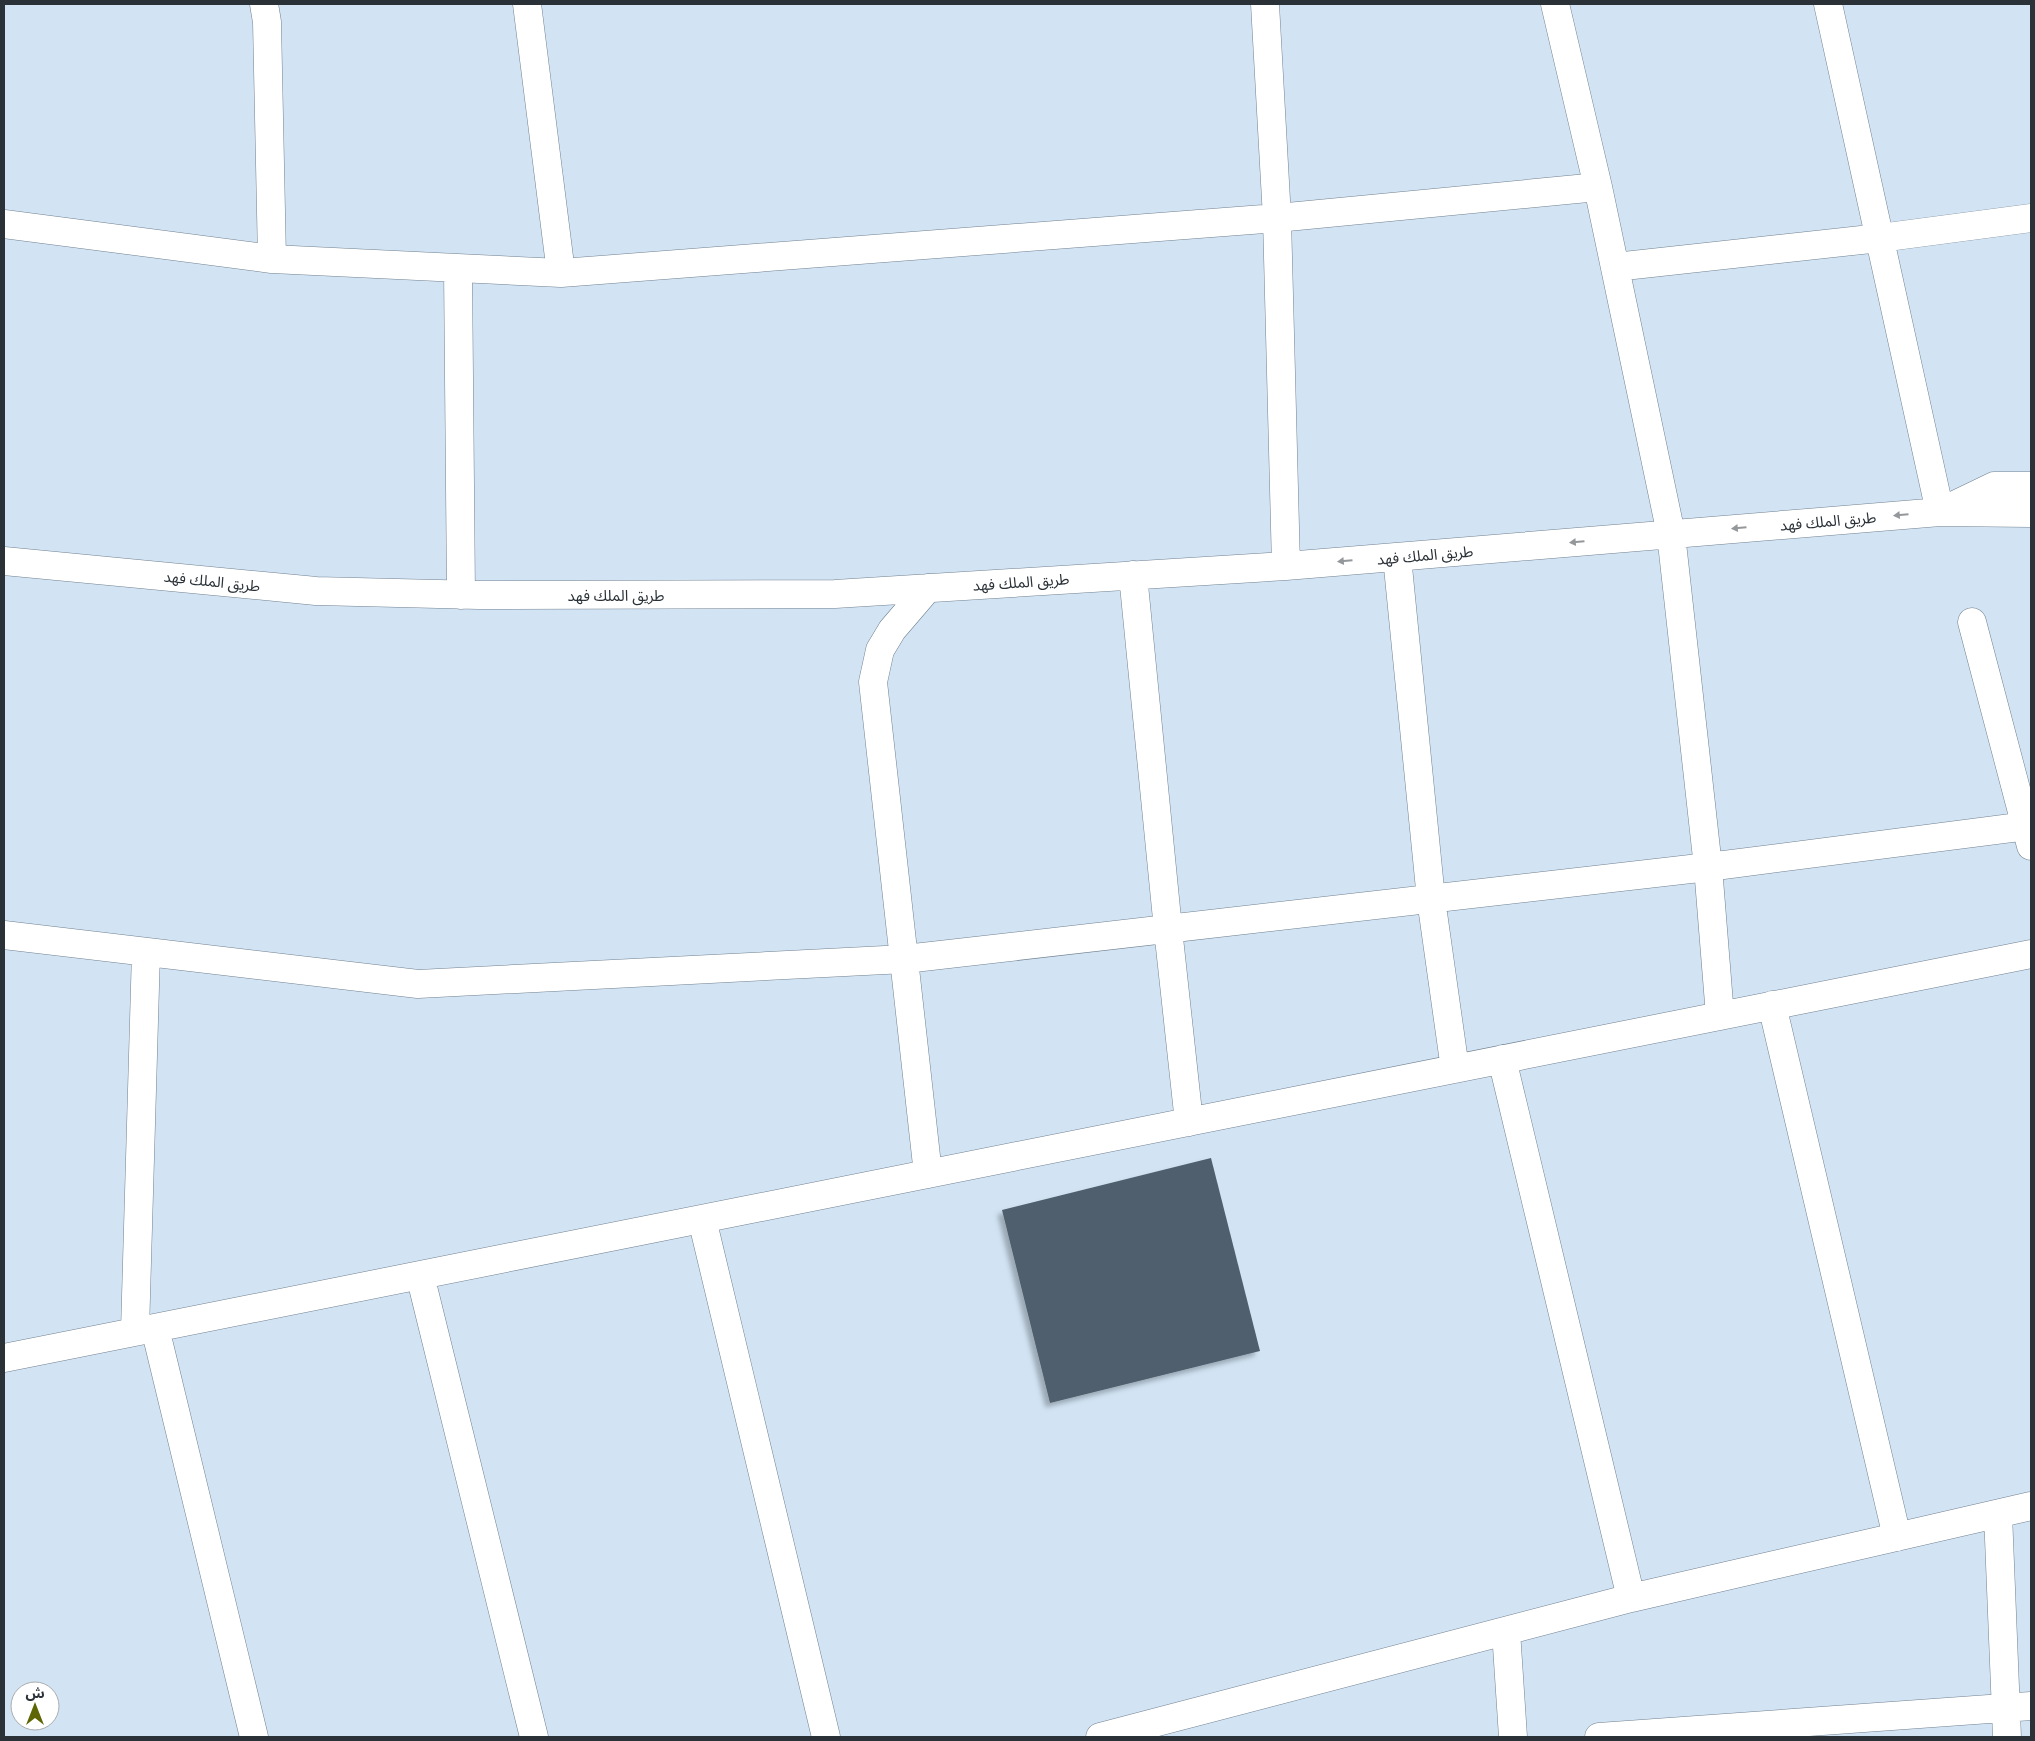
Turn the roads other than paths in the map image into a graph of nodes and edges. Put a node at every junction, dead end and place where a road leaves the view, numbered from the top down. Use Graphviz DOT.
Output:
graph roads {
  1 [pos="264,4"];
  2 [pos="527,4"];
  3 [pos="1265,4"];
  4 [pos="1555,4"];
  5 [pos="1828,4"];
  6 [pos="1598,188"];
  7 [pos="1277,218"];
  8 [pos="2031,218"];
  9 [pos="4,224"];
  10 [pos="1880,238"];
  11 [pos="272,260"];
  12 [pos="1615,267"];
  13 [pos="458,268"];
  14 [pos="561,273"];
  15 [pos="2031,486"];
  16 [pos="1940,512"];
  17 [pos="2031,513"];
  18 [pos="1671,534"];
  19 [pos="1397,557"];
  20 [pos="4,561"];
  21 [pos="1286,566"];
  22 [pos="1133,575"];
  23 [pos="928,588"];
  24 [pos="461,595"];
  25 [pos="1972,622"];
  26 [pos="2029,836"];
  27 [pos="1708,867"];
  28 [pos="1431,899"];
  29 [pos="1168,929"];
  30 [pos="4,935"];
  31 [pos="146,952"];
  32 [pos="2031,954"];
  33 [pos="904,959"];
  34 [pos="1772,1005"];
  35 [pos="1720,1016"];
  36 [pos="1502,1059"];
  37 [pos="1455,1069"];
  38 [pos="1189,1122"];
  39 [pos="928,1174"];
  40 [pos="702,1219"];
  41 [pos="420,1275"];
  42 [pos="145,1330"];
  43 [pos="4,1358"];
  44 [pos="2031,1506"];
  45 [pos="1998,1514"];
  46 [pos="1897,1537"];
  47 [pos="1631,1598"];
  48 [pos="1506,1631"];
  49 [pos="2019,1707"];
  50 [pos="254,1737"];
  51 [pos="534,1737"];
  52 [pos="826,1737"];
  53 [pos="1100,1737"];
  54 [pos="1513,1737"];
  55 [pos="1599,1737"];
  56 [pos="2007,1737"];
  1 -- 11 [label="street"];
  2 -- 14 [label="street"];
  3 -- 7 [label="street"];
  4 -- 6 [label="street"];
  5 -- 10 [label="street"];
  6 -- 7 [label="street"];
  6 -- 12 [label="street"];
  7 -- 14 [label="street"];
  7 -- 21 [label="street"];
  8 -- 10 [label="street"];
  9 -- 11 [label="street"];
  10 -- 12 [label="street"];
  10 -- 16 [label="street"];
  11 -- 13 [label="street"];
  12 -- 18 [label="street"];
  13 -- 14 [label="street"];
  13 -- 24 [label="street"];
  15 -- 16 [label="street, طريق الملك فهد"];
  16 -- 17 [label="street"];
  16 -- 18 [label="street, طريق الملك فهد, one-way"];
  18 -- 19 [label="street, طريق الملك فهد, one-way"];
  18 -- 27 [label="street"];
  19 -- 21 [label="street, طريق الملك فهد, one-way"];
  19 -- 28 [label="street"];
  20 -- 24 [label="street, طريق الملك فهد"];
  21 -- 22 [label="street, طريق الملك فهد"];
  22 -- 23 [label="street, طريق الملك فهد"];
  22 -- 29 [label="street"];
  23 -- 24 [label="street, طريق الملك فهد"];
  23 -- 33 [label="street"];
  25 -- 26 [label="street"];
  26 -- 27 [label="street"];
  27 -- 28 [label="street"];
  27 -- 35 [label="street"];
  28 -- 29 [label="street"];
  28 -- 37 [label="street"];
  29 -- 33 [label="street"];
  29 -- 38 [label="street"];
  30 -- 31 [label="street"];
  31 -- 33 [label="street"];
  31 -- 42 [label="street"];
  32 -- 34 [label="street"];
  33 -- 39 [label="street"];
  34 -- 35 [label="street"];
  34 -- 46 [label="street"];
  35 -- 36 [label="street"];
  36 -- 37 [label="street"];
  36 -- 47 [label="street"];
  37 -- 38 [label="street"];
  38 -- 39 [label="street"];
  39 -- 40 [label="street"];
  40 -- 41 [label="street"];
  40 -- 52 [label="street"];
  41 -- 42 [label="street"];
  41 -- 51 [label="street"];
  42 -- 43 [label="street"];
  42 -- 50 [label="street"];
  44 -- 45 [label="street"];
  45 -- 46 [label="street"];
  45 -- 49 [label="street"];
  46 -- 47 [label="street"];
  47 -- 48 [label="street"];
  48 -- 53 [label="street"];
  48 -- 54 [label="street"];
  49 -- 55 [label="street"];
  49 -- 56 [label="street"];
}
